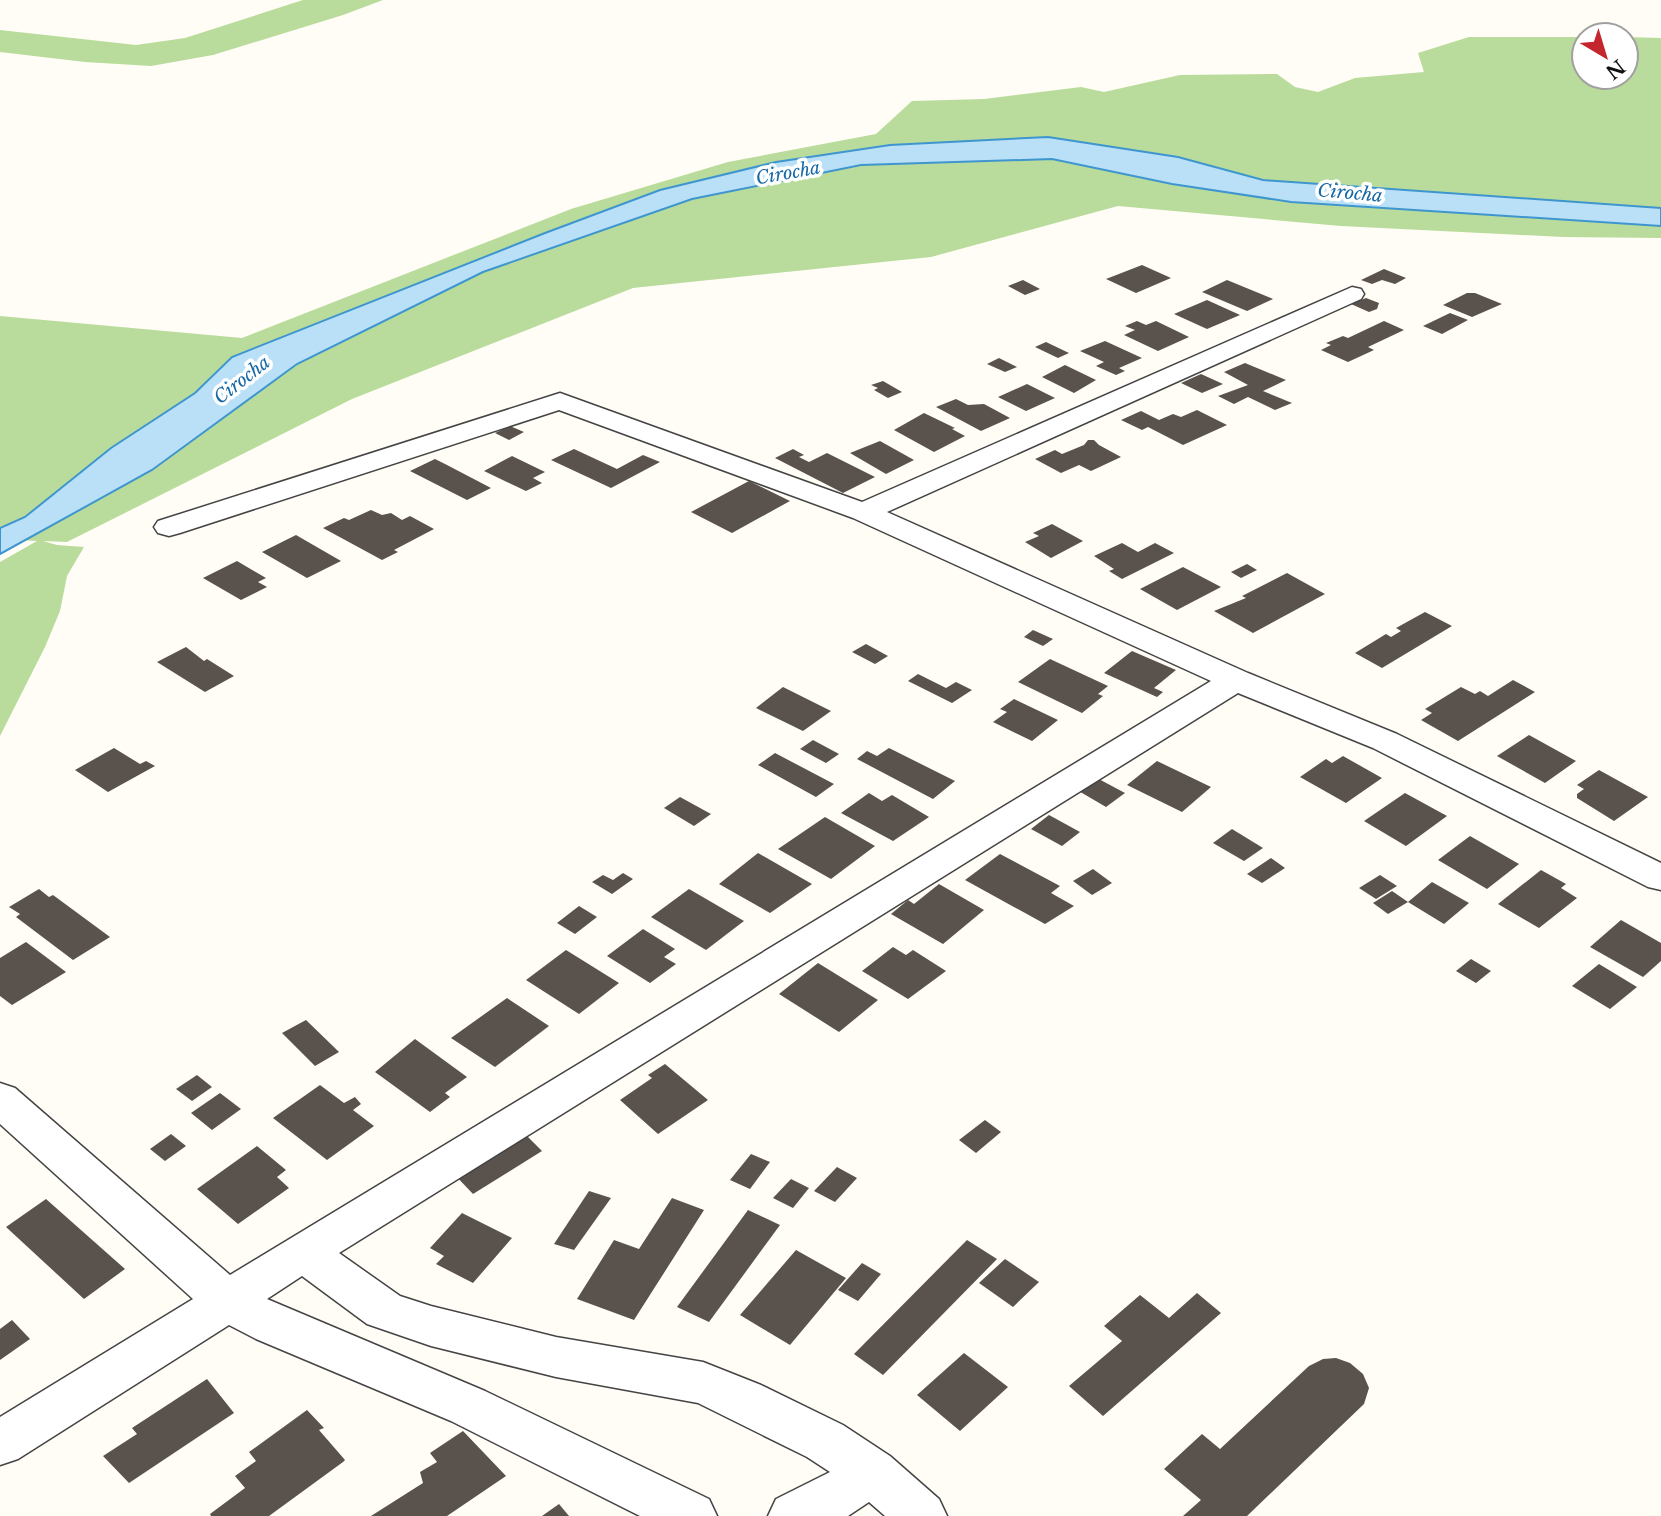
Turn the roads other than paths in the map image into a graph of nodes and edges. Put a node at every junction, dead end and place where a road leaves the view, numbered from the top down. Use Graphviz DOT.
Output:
graph roads {
  1 [pos="1352,294"];
  2 [pos="863,512"];
  3 [pos="169,527"];
  4 [pos="1236,680"];
  5 [pos="1661,878"];
  6 [pos="0,1099"];
  7 [pos="303,1252"];
  8 [pos="229,1302"];
  9 [pos="0,1443"];
  10 [pos="872,1472"];
  11 [pos="692,1515"];
  12 [pos="794,1516"];
  13 [pos="921,1516"];
  1 -- 2 [label="street"];
  2 -- 3 [label="street"];
  2 -- 4 [label="street"];
  4 -- 5 [label="street"];
  4 -- 7 [label="street"];
  6 -- 8 [label="street"];
  7 -- 8 [label="street"];
  7 -- 10 [label="street"];
  8 -- 9 [label="street"];
  8 -- 11 [label="street"];
  10 -- 12 [label="street"];
  10 -- 13 [label="street"];
}
